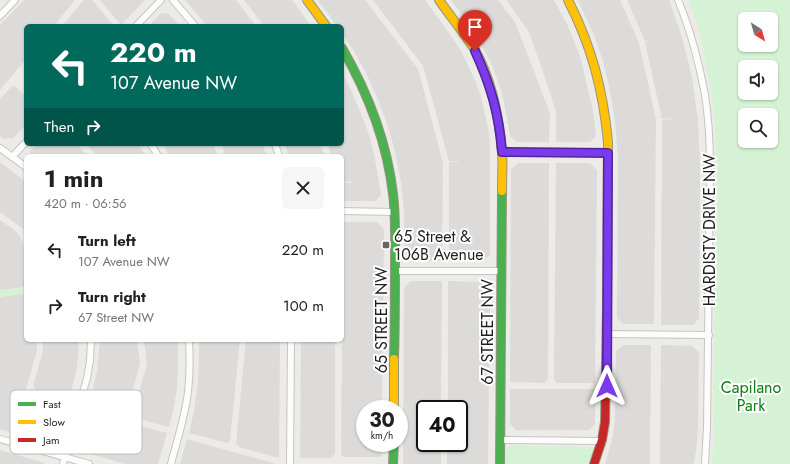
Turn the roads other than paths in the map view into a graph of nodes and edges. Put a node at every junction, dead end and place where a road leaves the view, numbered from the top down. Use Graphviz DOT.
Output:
graph roads {
  1 [pos="15,0"];
  2 [pos="161,0"];
  3 [pos="173,0"];
  4 [pos="307,0"];
  5 [pos="439,0"];
  6 [pos="568,0"];
  7 [pos="678,0"];
  8 [pos="0,16"];
  9 [pos="138,24"];
  10 [pos="192,24"];
  11 [pos="325,24"];
  12 [pos="344,52"];
  13 [pos="24,144"];
  14 [pos="0,148"];
  15 [pos="502,152"];
  16 [pos="608,153"];
  17 [pos="12,157"];
  18 [pos="24,166"];
  19 [pos="344,211"];
  20 [pos="394,212"];
  21 [pos="395,271"];
  22 [pos="502,272"];
  23 [pos="607,334"];
  24 [pos="709,335"];
  25 [pos="91,342"];
  26 [pos="189,342"];
  27 [pos="291,342"];
  28 [pos="84,390"];
  29 [pos="394,400"];
  30 [pos="0,439"];
  31 [pos="500,440"];
  32 [pos="603,441"];
  33 [pos="10,442"];
  34 [pos="394,452"];
  35 [pos="54,454"];
  36 [pos="66,454"];
  37 [pos="65,457"];
  38 [pos="63,464"];
  39 [pos="89,464"];
  40 [pos="171,464"];
  41 [pos="290,464"];
  42 [pos="394,464"];
  43 [pos="500,464"];
  44 [pos="594,464"];
  45 [pos="705,464"];
  1 -- 8 [label="street"];
  2 -- 9 [label="street"];
  3 -- 10 [label="street"];
  4 -- 11 [label="street"];
  5 -- 15 [label="street, 67 STREET NW"];
  6 -- 16 [label="street"];
  7 -- 24 [label="street, HARDISTY DRIVE NW"];
  12 -- 20 [label="street, 65 STREET NW"];
  13 -- 17 [label="street"];
  14 -- 17 [label="street"];
  15 -- 16 [label="street"];
  15 -- 22 [label="street, 67 STREET NW"];
  16 -- 23 [label="street"];
  17 -- 18 [label="street"];
  19 -- 20 [label="street"];
  20 -- 21 [label="street, 65 STREET NW"];
  21 -- 22 [label="street"];
  21 -- 29 [label="street, 65 STREET NW"];
  22 -- 31 [label="street, 67 STREET NW"];
  23 -- 24 [label="street"];
  23 -- 32 [label="street"];
  24 -- 45 [label="street, HARDISTY DRIVE NW"];
  25 -- 28 [label="street"];
  26 -- 40 [label="street"];
  27 -- 41 [label="street"];
  30 -- 33 [label="street"];
  31 -- 32 [label="street"];
  31 -- 43 [label="street, 67 STREET NW"];
  32 -- 44 [label="street"];
  34 -- 42 [label="street"];
  35 -- 37 [label="street"];
  36 -- 37 [label="street"];
  37 -- 38 [label="street"];
  37 -- 39 [label="street"];
}
